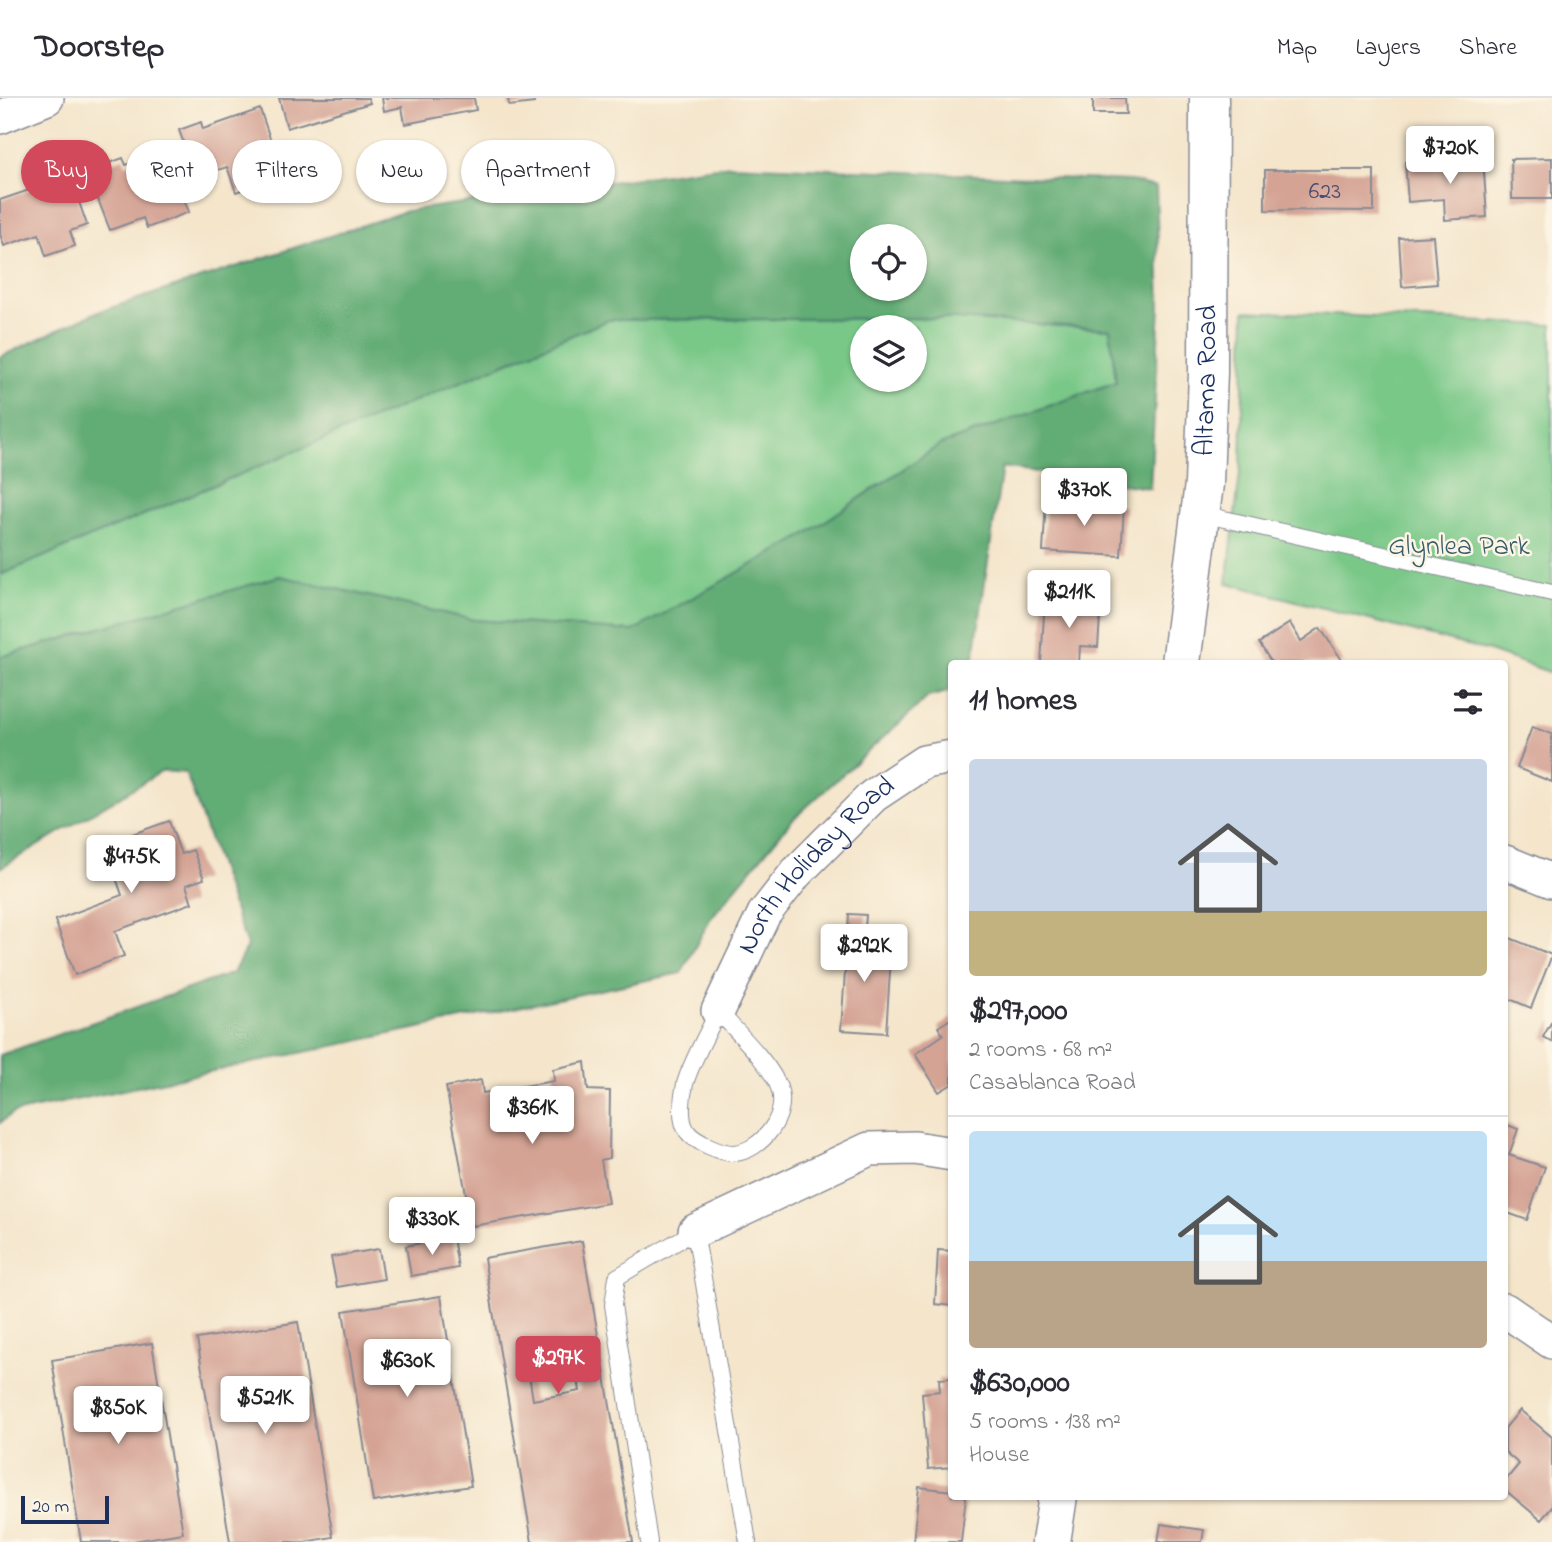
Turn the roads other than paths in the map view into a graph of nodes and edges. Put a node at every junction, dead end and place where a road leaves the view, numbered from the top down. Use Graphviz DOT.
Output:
graph roads {
  1 [pos="47,98"];
  2 [pos="1209,98"];
  3 [pos="0,117"];
  4 [pos="1202,514"];
  5 [pos="1552,593"];
  6 [pos="1181,660"];
  7 [pos="948,758"];
  8 [pos="1508,863"];
  9 [pos="1552,881"];
  10 [pos="718,1011"];
  11 [pos="948,1153"];
  12 [pos="695,1231"];
  13 [pos="1508,1312"];
  14 [pos="1552,1342"];
  15 [pos="1057,1500"];
  16 [pos="649,1542"];
  17 [pos="748,1542"];
  18 [pos="1051,1542"];
  1 -- 3 [label="street"];
  2 -- 4 [label="street, Altama Road"];
  4 -- 5 [label="lane"];
  4 -- 6 [label="street, Altama Road"];
  7 -- 10 [label="street, North Holiday Road"];
  8 -- 9 [label="street"];
  10 -- 10 [label="lane"];
  11 -- 12 [label="street"];
  12 -- 16 [label="lane"];
  12 -- 17 [label="lane"];
  13 -- 14 [label="street"];
  15 -- 18 [label="street"];
}
